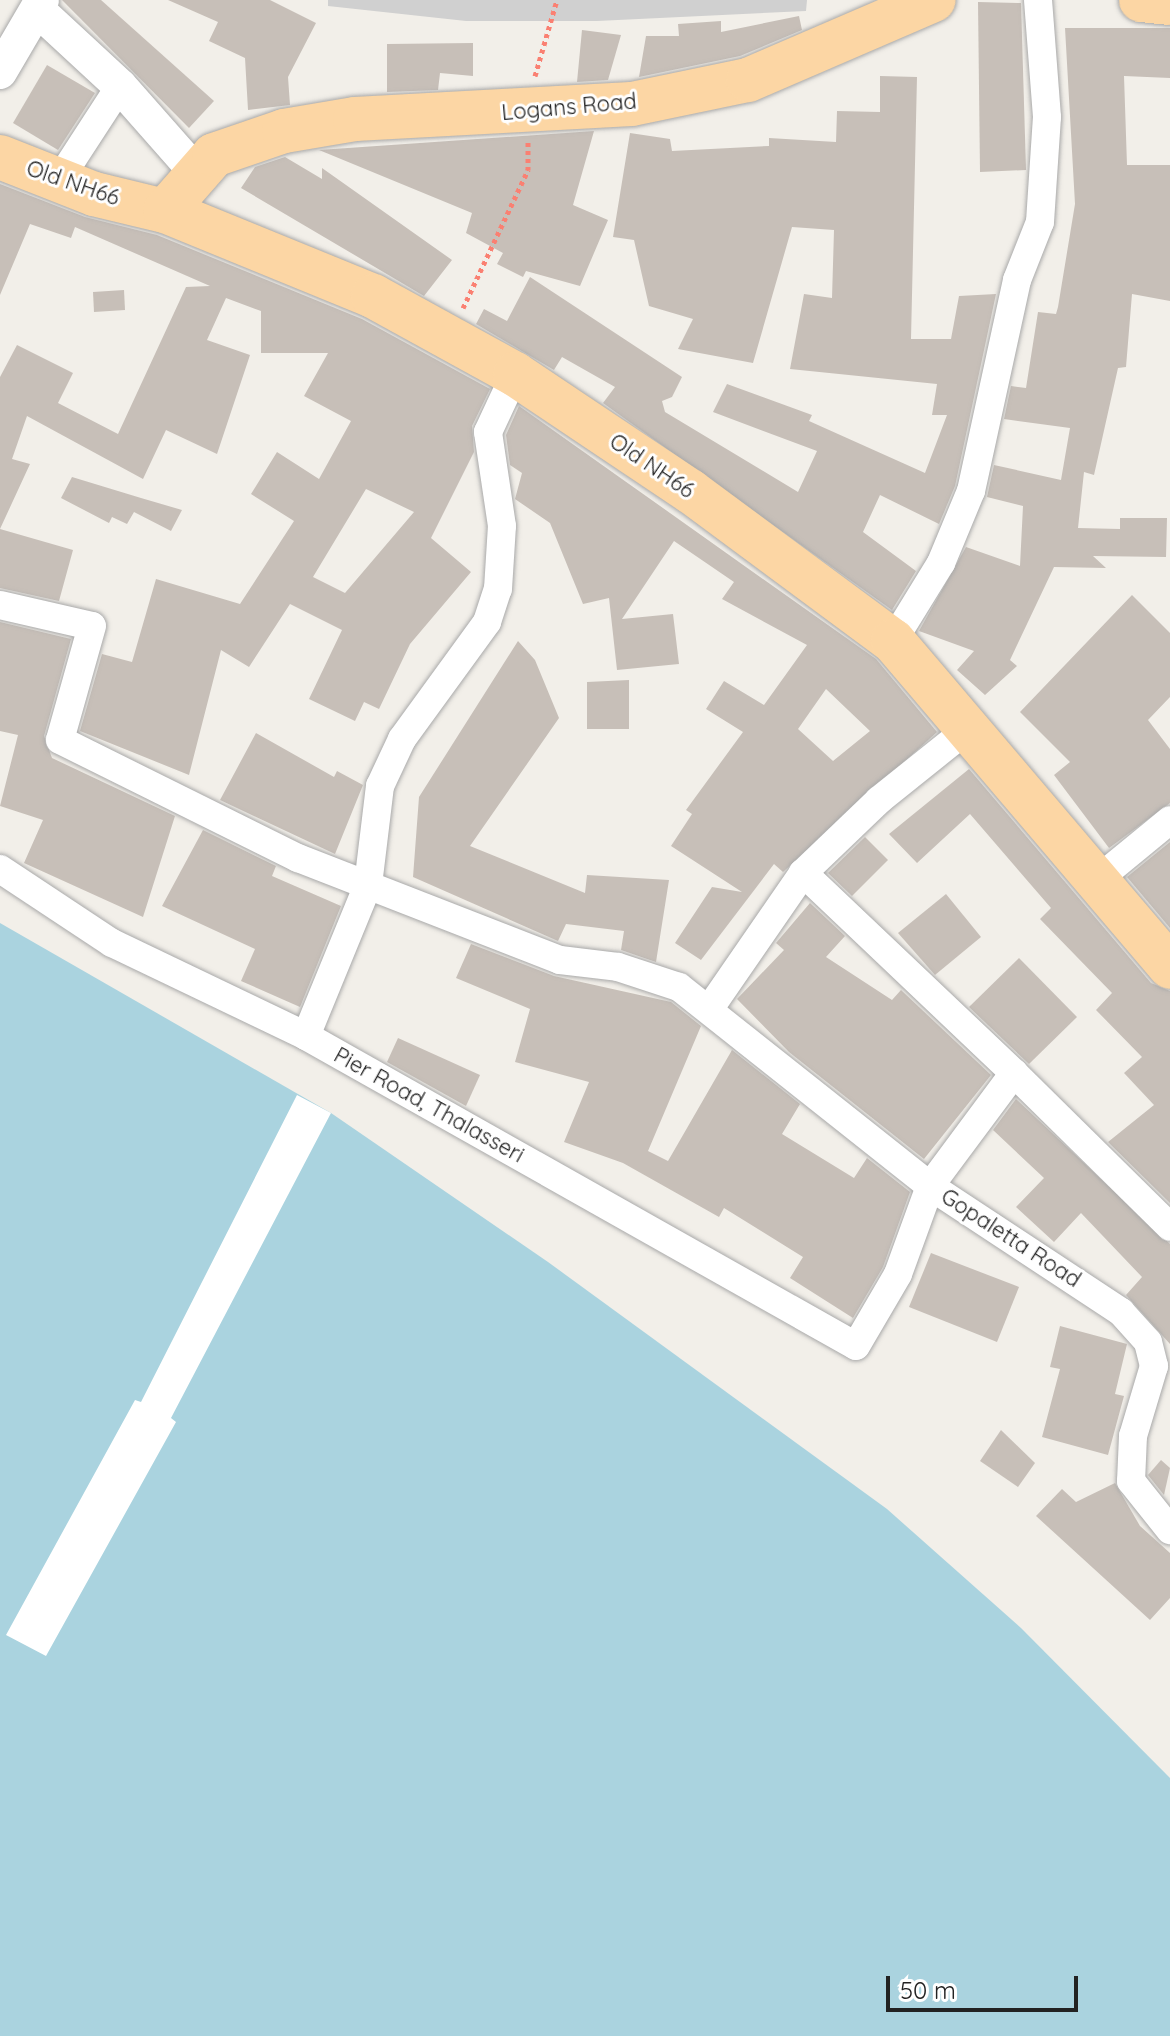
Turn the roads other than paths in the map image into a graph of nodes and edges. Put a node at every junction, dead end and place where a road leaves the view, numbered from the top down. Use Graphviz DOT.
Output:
graph roads {
  1 [pos="934,0"];
  2 [pos="1038,0"];
  3 [pos="1141,0"];
  4 [pos="1170,3"];
  5 [pos="41,6"];
  6 [pos="0,72"];
  7 [pos="120,86"];
  8 [pos="0,157"];
  9 [pos="195,171"];
  10 [pos="59,180"];
  11 [pos="165,211"];
  12 [pos="515,374"];
  13 [pos="0,605"];
  14 [pos="893,641"];
  15 [pos="970,727"];
  16 [pos="1170,820"];
  17 [pos="0,869"];
  18 [pos="803,873"];
  19 [pos="1097,880"];
  20 [pos="368,885"];
  21 [pos="1170,967"];
  22 [pos="710,1008"];
  23 [pos="306,1036"];
  24 [pos="1014,1073"];
  25 [pos="930,1186"];
  26 [pos="1170,1227"];
  27 [pos="1170,1530"];
  1 -- 9 [label="main road, Logans Road"];
  2 -- 14 [label="street"];
  3 -- 4 [label="main road"];
  5 -- 6 [label="street"];
  5 -- 7 [label="street"];
  7 -- 9 [label="street"];
  7 -- 10 [label="street"];
  8 -- 10 [label="main road, Old NH66"];
  9 -- 11 [label="main road, Logans Road"];
  10 -- 11 [label="main road, Old NH66"];
  11 -- 12 [label="main road, Old NH66"];
  12 -- 14 [label="main road, Old NH66"];
  12 -- 20 [label="street"];
  13 -- 20 [label="street, Gopaletta Road"];
  14 -- 15 [label="main road, Old NH66"];
  15 -- 18 [label="street"];
  15 -- 19 [label="main road, Old NH66"];
  16 -- 19 [label="street"];
  17 -- 23 [label="street, Pier Road, Thalasseri"];
  18 -- 22 [label="street"];
  18 -- 24 [label="street"];
  19 -- 21 [label="main road, Old NH66"];
  20 -- 22 [label="street, Gopaletta Road"];
  20 -- 23 [label="street"];
  22 -- 25 [label="street, Gopaletta Road"];
  23 -- 25 [label="street, Pier Road, Thalasseri"];
  24 -- 25 [label="street"];
  24 -- 26 [label="street"];
  25 -- 27 [label="street, Gopaletta Road"];
}
